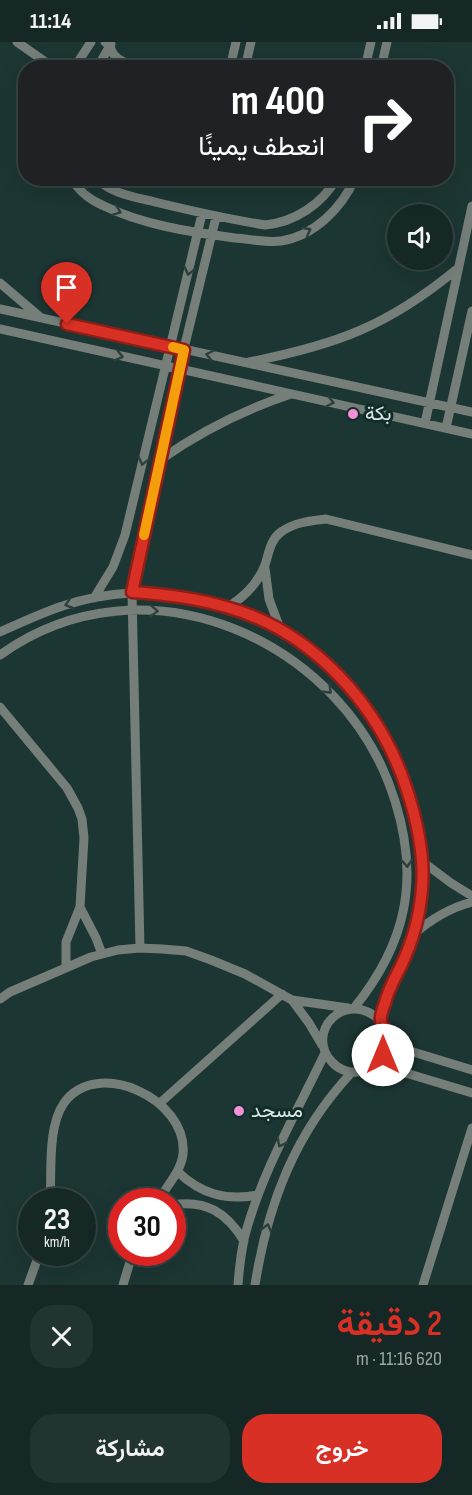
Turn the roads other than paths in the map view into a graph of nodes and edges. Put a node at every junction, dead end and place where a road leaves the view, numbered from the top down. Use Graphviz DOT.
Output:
graph roads {
  1 [pos="17,42"];
  2 [pos="91,42"];
  3 [pos="236,42"];
  4 [pos="251,42"];
  5 [pos="371,42"];
  6 [pos="387,42"];
  7 [pos="109,43"];
  8 [pos="43,60"];
  9 [pos="79,60"];
  10 [pos="101,60"];
  11 [pos="118,60"];
  12 [pos="232,60"];
  13 [pos="247,60"];
  14 [pos="367,60"];
  15 [pos="383,60"];
  16 [pos="78,186"];
  17 [pos="106,186"];
  18 [pos="332,186"];
  19 [pos="351,186"];
  20 [pos="472,206"];
  21 [pos="202,214"];
  22 [pos="216,217"];
  23 [pos="198,232"];
  24 [pos="212,235"];
  25 [pos="457,268"];
  26 [pos="0,283"];
  27 [pos="0,309"];
  28 [pos="472,311"];
  29 [pos="42,318"];
  30 [pos="0,329"];
  31 [pos="171,347"];
  32 [pos="184,350"];
  33 [pos="245,363"];
  34 [pos="166,367"];
  35 [pos="179,369"];
  36 [pos="292,394"];
  37 [pos="430,403"];
  38 [pos="451,408"];
  39 [pos="472,412"];
  40 [pos="425,423"];
  41 [pos="446,428"];
  42 [pos="472,434"];
  43 [pos="160,460"];
  44 [pos="472,555"];
  45 [pos="265,566"];
  46 [pos="132,592"];
  47 [pos="94,598"];
  48 [pos="228,607"];
  49 [pos="133,610"];
  50 [pos="281,631"];
  51 [pos="0,632"];
  52 [pos="0,655"];
  53 [pos="0,707"];
  54 [pos="423,862"];
  55 [pos="472,896"];
  56 [pos="472,902"];
  57 [pos="80,907"];
  58 [pos="414,934"];
  59 [pos="140,948"];
  60 [pos="102,954"];
  61 [pos="66,968"];
  62 [pos="282,994"];
  63 [pos="0,999"];
  64 [pos="292,1000"];
  65 [pos="352,1008"];
  66 [pos="381,1021"];
  67 [pos="387,1044"];
  68 [pos="325,1051"];
  69 [pos="376,1064"];
  70 [pos="472,1070"];
  71 [pos="352,1072"];
  72 [pos="472,1093"];
  73 [pos="160,1103"];
  74 [pos="472,1128"];
  75 [pos="177,1172"];
  76 [pos="51,1188"];
  77 [pos="167,1188"];
  78 [pos="209,1193"];
  79 [pos="258,1195"];
  80 [pos="186,1202"];
  81 [pos="204,1205"];
  82 [pos="244,1241"];
  83 [pos="35,1266"];
  84 [pos="129,1266"];
  85 [pos="28,1285"];
  86 [pos="123,1285"];
  87 [pos="238,1285"];
  88 [pos="255,1285"];
  89 [pos="423,1285"];
  1 -- 8 [label="street"];
  2 -- 9 [label="street"];
  3 -- 12 [label="street"];
  4 -- 13 [label="street"];
  5 -- 14 [label="street"];
  6 -- 15 [label="street"];
  7 -- 10 [label="street"];
  7 -- 11 [label="street"];
  16 -- 23 [label="street, one-way"];
  17 -- 21 [label="street"];
  18 -- 22 [label="street"];
  24 -- 19 [label="street, one-way"];
  20 -- 25 [label="street"];
  21 -- 22 [label="street"];
  21 -- 23 [label="street"];
  22 -- 24 [label="street"];
  23 -- 24 [label="street"];
  23 -- 31 [label="street, one-way"];
  24 -- 32 [label="street"];
  25 -- 33 [label="street"];
  25 -- 37 [label="street"];
  26 -- 29 [label="street"];
  27 -- 29 [label="street"];
  28 -- 38 [label="street"];
  29 -- 31 [label="street"];
  30 -- 34 [label="street, one-way"];
  31 -- 32 [label="street"];
  31 -- 34 [label="street"];
  33 -- 32 [label="street, one-way"];
  32 -- 35 [label="street"];
  33 -- 37 [label="street"];
  34 -- 35 [label="street"];
  34 -- 47 [label="street, one-way"];
  35 -- 36 [label="street"];
  35 -- 43 [label="street"];
  36 -- 40 [label="street, one-way"];
  36 -- 43 [label="street"];
  37 -- 38 [label="street"];
  37 -- 40 [label="street"];
  38 -- 39 [label="street"];
  38 -- 41 [label="street"];
  40 -- 41 [label="street"];
  41 -- 42 [label="street"];
  43 -- 46 [label="street"];
  44 -- 45 [label="street"];
  45 -- 48 [label="street"];
  45 -- 50 [label="street"];
  46 -- 47 [label="street"];
  46 -- 48 [label="street"];
  46 -- 49 [label="street"];
  47 -- 51 [label="street, one-way"];
  48 -- 50 [label="street"];
  49 -- 52 [label="street"];
  49 -- 59 [label="street"];
  49 -- 65 [label="street, one-way"];
  50 -- 54 [label="street"];
  53 -- 57 [label="street"];
  54 -- 55 [label="street"];
  54 -- 58 [label="street"];
  56 -- 58 [label="street"];
  57 -- 60 [label="street"];
  57 -- 61 [label="street"];
  58 -- 66 [label="street"];
  59 -- 60 [label="street"];
  59 -- 62 [label="street"];
  60 -- 61 [label="street"];
  61 -- 63 [label="street"];
  62 -- 64 [label="street"];
  62 -- 73 [label="street"];
  64 -- 65 [label="street"];
  64 -- 68 [label="street"];
  65 -- 66 [label="street"];
  65 -- 68 [label="street"];
  66 -- 67 [label="street"];
  67 -- 69 [label="street"];
  67 -- 70 [label="street"];
  68 -- 71 [label="street"];
  68 -- 79 [label="street, one-way"];
  69 -- 71 [label="street"];
  69 -- 72 [label="street"];
  88 -- 71 [label="street, one-way"];
  73 -- 75 [label="street"];
  73 -- 76 [label="street"];
  74 -- 89 [label="street"];
  75 -- 77 [label="street"];
  75 -- 78 [label="street"];
  78 -- 79 [label="street"];
  78 -- 81 [label="street"];
  79 -- 82 [label="street"];
  80 -- 81 [label="street"];
  81 -- 82 [label="street"];
  82 -- 87 [label="street"];
  83 -- 85 [label="street"];
  84 -- 86 [label="street"];
}
